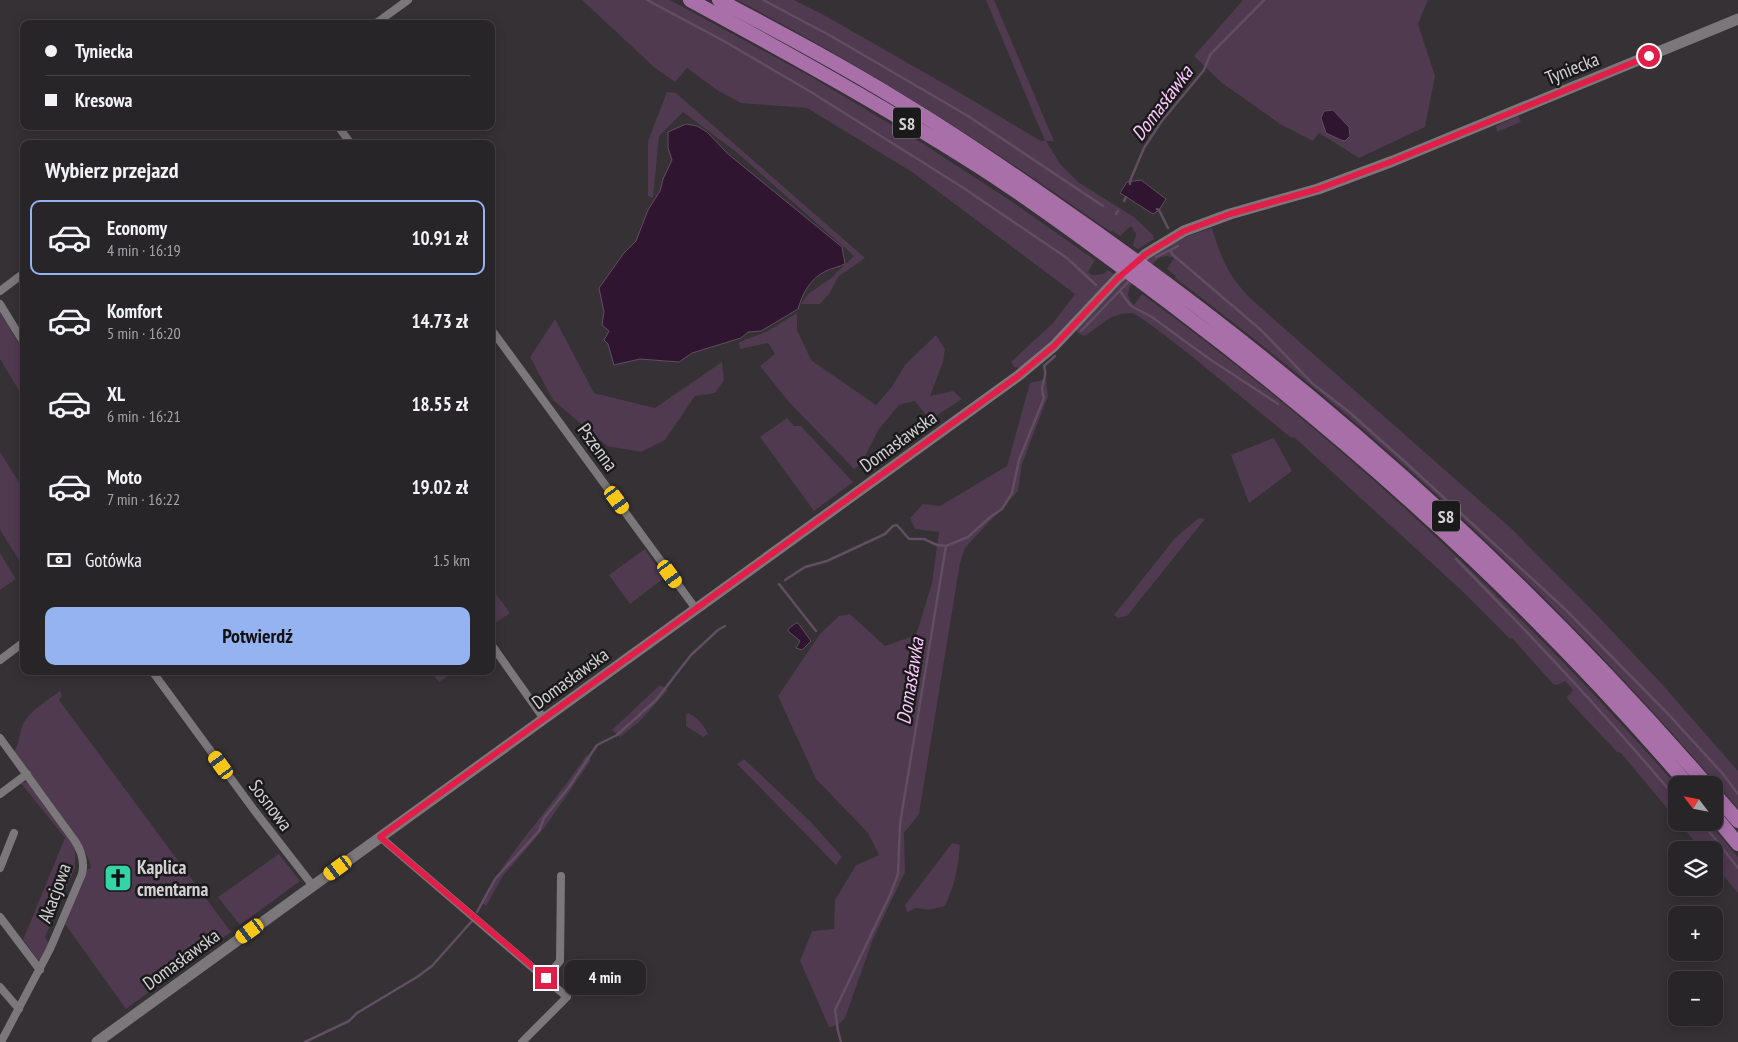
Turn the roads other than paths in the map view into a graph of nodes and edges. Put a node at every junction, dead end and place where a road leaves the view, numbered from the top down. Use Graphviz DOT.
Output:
graph roads {
  1 [pos="408,0"];
  2 [pos="690,0"];
  3 [pos="720,0"];
  4 [pos="1738,18"];
  5 [pos="380,20"];
  6 [pos="20,276"];
  7 [pos="0,291"];
  8 [pos="0,304"];
  9 [pos="495,334"];
  10 [pos="20,337"];
  11 [pos="1061,338"];
  12 [pos="696,609"];
  13 [pos="20,645"];
  14 [pos="495,650"];
  15 [pos="0,660"];
  16 [pos="155,675"];
  17 [pos="544,719"];
  18 [pos="0,738"];
  19 [pos="27,774"];
  20 [pos="1680,776"];
  21 [pos="1699,776"];
  22 [pos="0,794"];
  23 [pos="1723,804"];
  24 [pos="1738,821"];
  25 [pos="1723,826"];
  26 [pos="14,834"];
  27 [pos="380,837"];
  28 [pos="1738,844"];
  29 [pos="0,868"];
  30 [pos="561,876"];
  31 [pos="313,886"];
  32 [pos="0,917"];
  33 [pos="40,970"];
  34 [pos="546,978"];
  35 [pos="0,986"];
  36 [pos="19,1009"];
  37 [pos="1,1042"];
  38 [pos="97,1042"];
  39 [pos="522,1042"];
  1 -- 5 [label="street"];
  2 -- 20 [label="highway, S8"];
  3 -- 21 [label="highway, S8"];
  4 -- 11 [label="street, Tyniecka"];
  6 -- 7 [label="street"];
  8 -- 10 [label="street"];
  9 -- 12 [label="street, Pszenna"];
  11 -- 12 [label="street, Domasławska"];
  12 -- 17 [label="street, Domasławska"];
  13 -- 15 [label="street"];
  14 -- 17 [label="street"];
  16 -- 31 [label="street, Sosnowa"];
  17 -- 27 [label="street, Domasławska"];
  18 -- 19 [label="street, Akacjowa"];
  19 -- 22 [label="street"];
  19 -- 33 [label="street, Akacjowa"];
  23 -- 24 [label="highway"];
  25 -- 28 [label="highway"];
  26 -- 29 [label="street"];
  27 -- 31 [label="street, Domasławska"];
  27 -- 34 [label="street"];
  30 -- 34 [label="street"];
  31 -- 38 [label="street, Domasławska"];
  32 -- 33 [label="street"];
  33 -- 36 [label="street, Akacjowa"];
  34 -- 39 [label="street"];
  35 -- 36 [label="street"];
  36 -- 37 [label="street, Akacjowa"];
}
